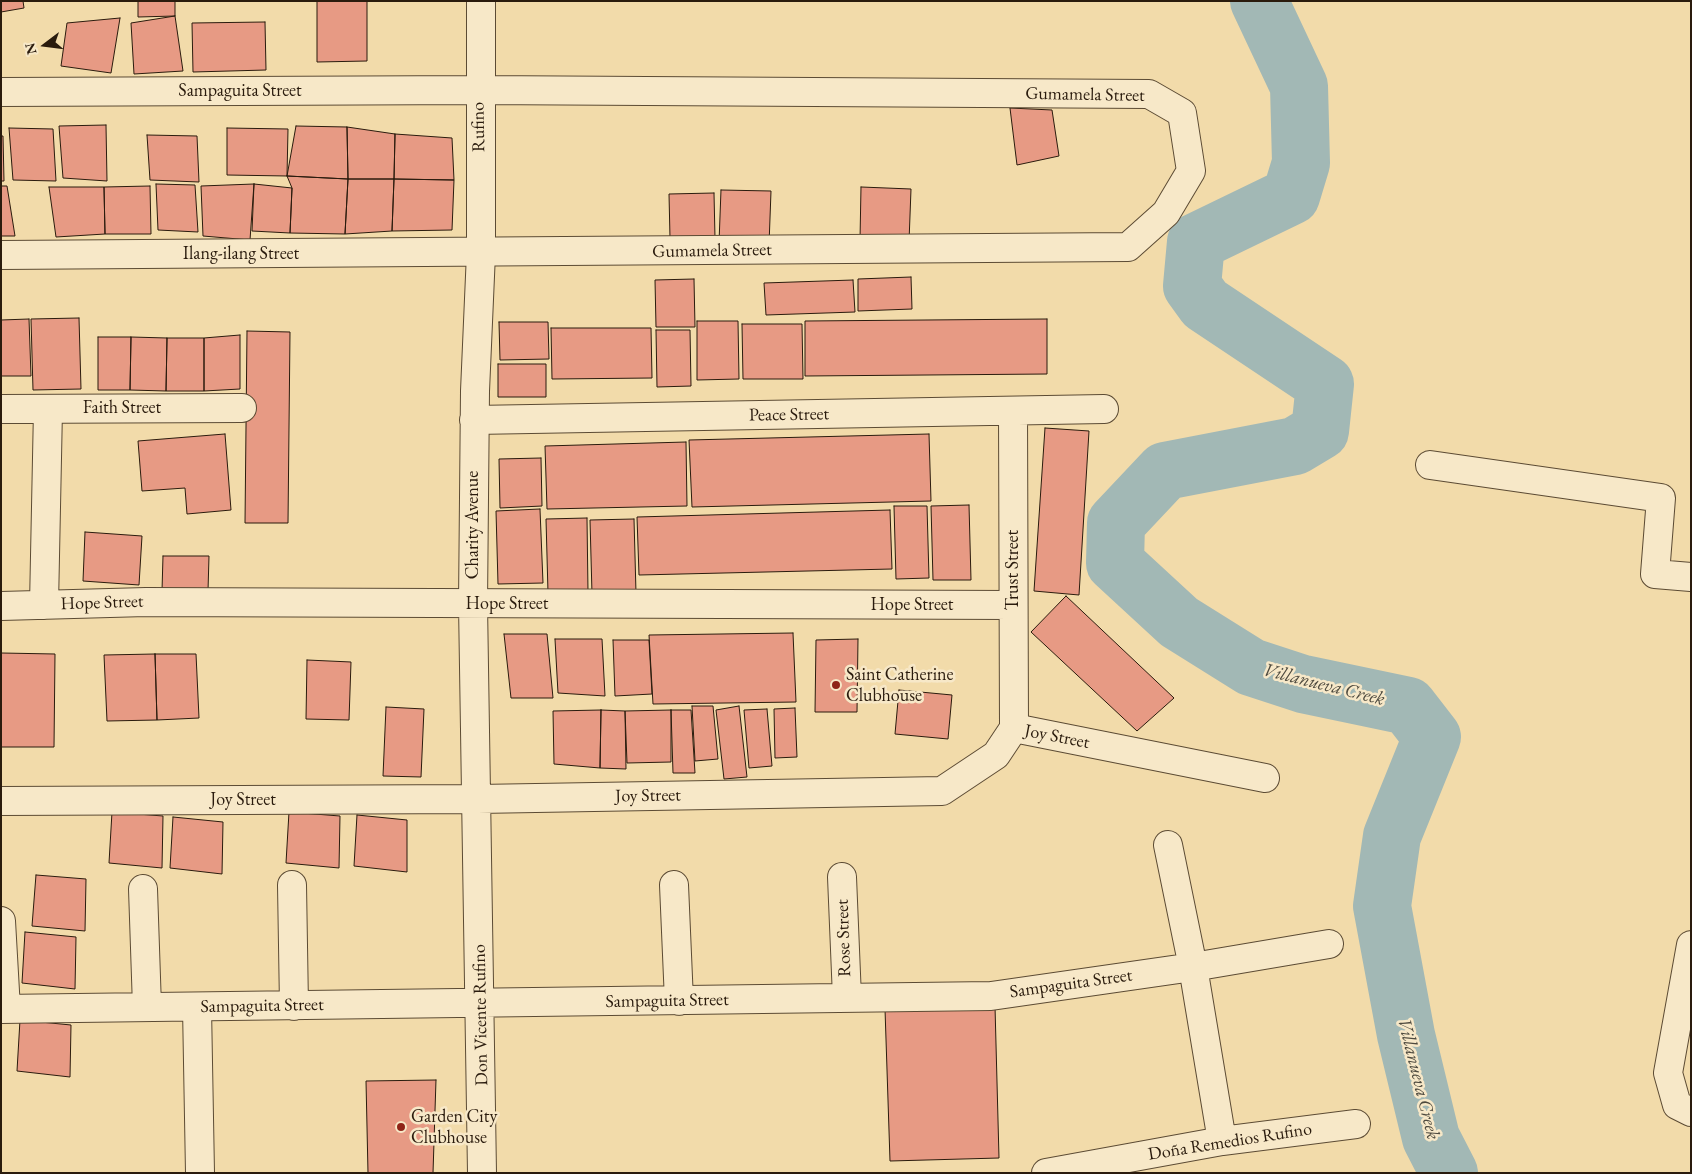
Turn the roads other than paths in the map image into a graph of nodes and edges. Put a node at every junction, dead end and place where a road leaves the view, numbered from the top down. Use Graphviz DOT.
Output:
graph roads {
  1 [pos="481,1"];
  2 [pos="479,90"];
  3 [pos="1,92"];
  4 [pos="480,253"];
  5 [pos="1,255"];
  6 [pos="242,408"];
  7 [pos="1,409"];
  8 [pos="48,409"];
  9 [pos="1104,409"];
  10 [pos="1013,411"];
  11 [pos="474,420"];
  12 [pos="1430,465"];
  13 [pos="1691,577"];
  14 [pos="473,604"];
  15 [pos="44,605"];
  16 [pos="1013,605"];
  17 [pos="1,606"];
  18 [pos="1014,728"];
  19 [pos="1265,778"];
  20 [pos="478,799"];
  21 [pos="1,801"];
  22 [pos="1168,845"];
  23 [pos="478,858"];
  24 [pos="842,877"];
  25 [pos="292,885"];
  26 [pos="674,885"];
  27 [pos="143,889"];
  28 [pos="1,921"];
  29 [pos="1329,944"];
  30 [pos="1691,945"];
  31 [pos="1193,967"];
  32 [pos="846,998"];
  33 [pos="481,1001"];
  34 [pos="679,1001"];
  35 [pos="294,1006"];
  36 [pos="197,1007"];
  37 [pos="147,1008"];
  38 [pos="4,1009"];
  39 [pos="1691,1112"];
  40 [pos="1356,1124"];
  41 [pos="1222,1142"];
  42 [pos="200,1173"];
  43 [pos="482,1173"];
  44 [pos="1046,1173"];
  1 -- 2 [label="street, Rufino"];
  2 -- 3 [label="street, Sampaguita Street"];
  2 -- 4 [label="street, Rufino"];
  2 -- 4 [label="street, Gumamela Street"];
  4 -- 5 [label="street, Ilang-ilang Street"];
  4 -- 11 [label="street, Charity Avenue"];
  6 -- 8 [label="street, Faith Street"];
  7 -- 8 [label="street, Faith Street"];
  8 -- 15 [label="street"];
  9 -- 10 [label="street, Peace Street"];
  10 -- 11 [label="street, Peace Street"];
  10 -- 16 [label="street, Trust Street"];
  11 -- 14 [label="street, Charity Avenue"];
  12 -- 13 [label="street"];
  14 -- 15 [label="street, Hope Street"];
  14 -- 16 [label="street, Hope Street"];
  14 -- 20 [label="street, Charity Avenue"];
  15 -- 17 [label="street, Hope Street"];
  16 -- 18 [label="street, Trust Street"];
  18 -- 19 [label="street, Joy Street"];
  18 -- 20 [label="street, Joy Street"];
  20 -- 21 [label="street, Joy Street"];
  20 -- 23 [label="street, Charity Avenue"];
  22 -- 31 [label="street"];
  23 -- 33 [label="street, Don Vicente Rufino"];
  24 -- 32 [label="street, Rose Street"];
  25 -- 35 [label="street"];
  26 -- 34 [label="street"];
  27 -- 37 [label="street"];
  28 -- 38 [label="street"];
  29 -- 31 [label="street, Sampaguita Street"];
  30 -- 39 [label="street"];
  31 -- 32 [label="street, Sampaguita Street"];
  31 -- 41 [label="street"];
  32 -- 34 [label="street, Sampaguita Street"];
  33 -- 34 [label="street, Sampaguita Street"];
  33 -- 35 [label="street, Sampaguita Street"];
  33 -- 43 [label="street, Don Vicente Rufino"];
  35 -- 36 [label="street, Sampaguita Street"];
  36 -- 37 [label="street, Sampaguita Street"];
  36 -- 42 [label="street"];
  37 -- 38 [label="street, Sampaguita Street"];
  40 -- 41 [label="street, Doña Remedios Rufino"];
  41 -- 44 [label="street, Doña Remedios Rufino"];
}
